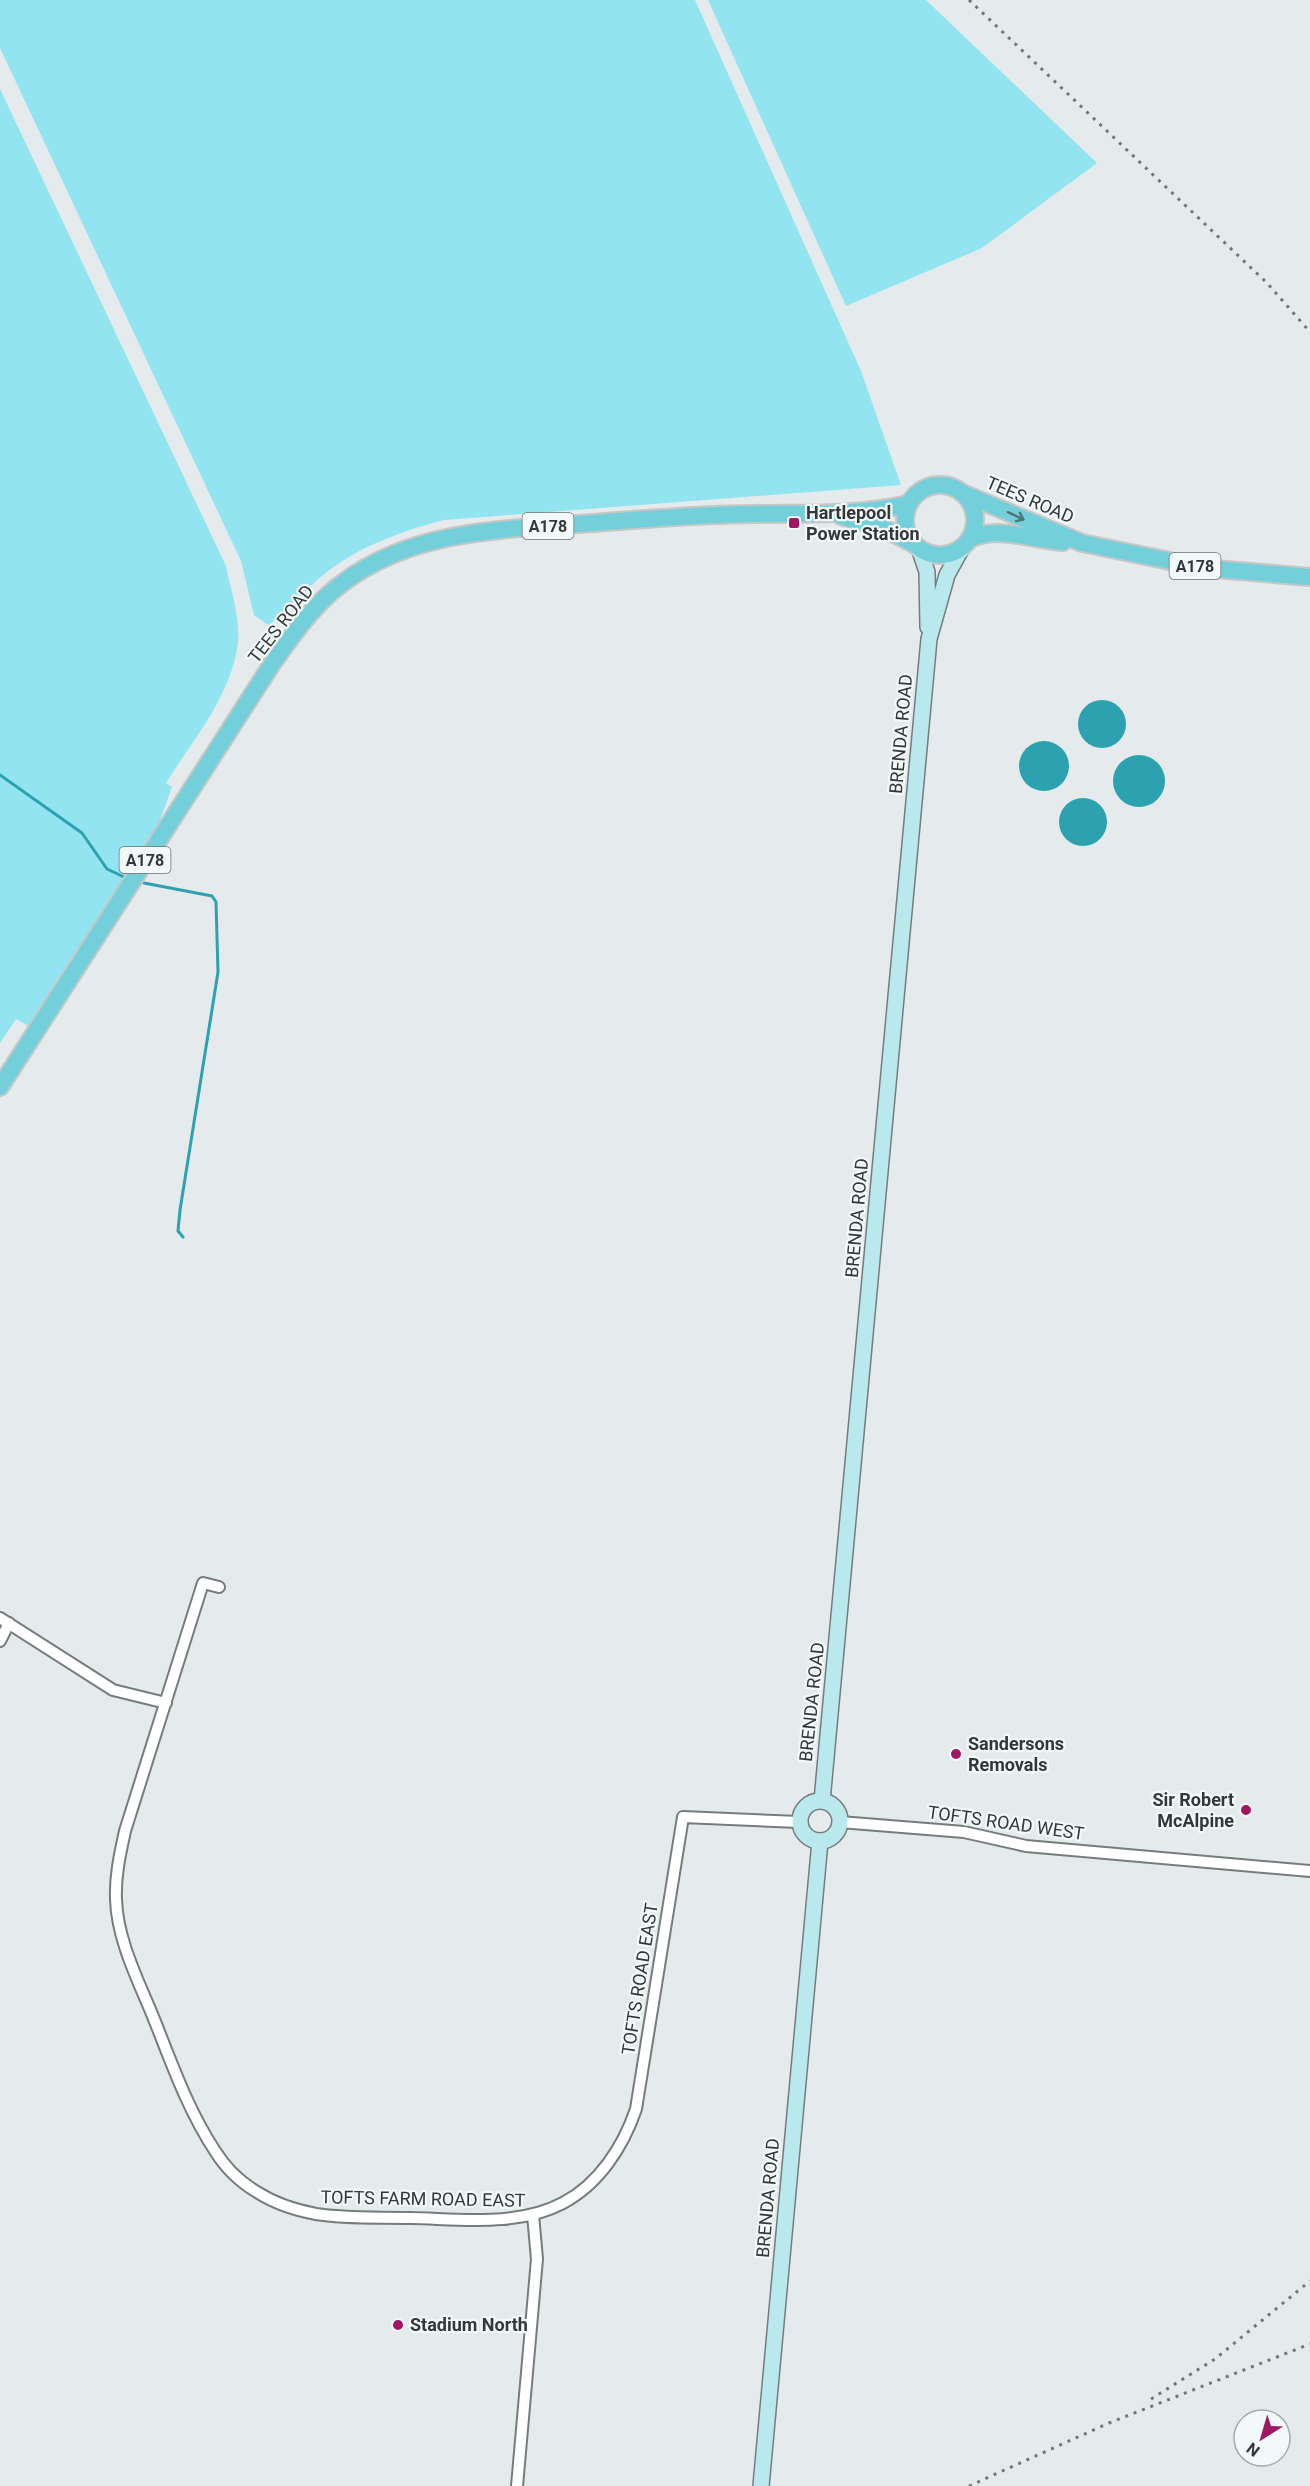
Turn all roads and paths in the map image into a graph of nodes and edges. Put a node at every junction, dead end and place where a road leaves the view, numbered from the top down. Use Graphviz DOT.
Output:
graph roads {
  1 [pos="962,493"];
  2 [pos="908,504"];
  3 [pos="837,514"];
  4 [pos="966,543"];
  5 [pos="1082,543"];
  6 [pos="917,547"];
  7 [pos="1310,577"];
  8 [pos="929,639"];
  9 [pos="0,1087"];
  10 [pos="219,1587"];
  11 [pos="4,1620"];
  12 [pos="0,1641"];
  13 [pos="166,1703"];
  14 [pos="822,1802"];
  15 [pos="800,1822"];
  16 [pos="840,1822"];
  17 [pos="820,1841"];
  18 [pos="1310,1871"];
  19 [pos="533,2215"];
  20 [pos="517,2486"];
  21 [pos="761,2486"];
  1 -- 2 [label="main road, A178"];
  1 -- 4 [label="main road"];
  1 -- 5 [label="main road, TEES ROAD / A178, one-way"];
  2 -- 3 [label="main road, TEES ROAD / A178"];
  2 -- 6 [label="main road"];
  3 -- 6 [label="main road, TEES ROAD / A178"];
  3 -- 9 [label="main road, TEES ROAD / A178"];
  4 -- 5 [label="main road, TEES ROAD / A178"];
  4 -- 6 [label="main road, A178"];
  4 -- 8 [label="main road, BRENDA ROAD"];
  5 -- 7 [label="main road, TEES ROAD / A178"];
  6 -- 8 [label="main road, BRENDA ROAD"];
  8 -- 14 [label="main road, BRENDA ROAD"];
  10 -- 13 [label="street, TOFTS FARM ROAD EAST"];
  11 -- 12 [label="street"];
  11 -- 13 [label="street"];
  13 -- 19 [label="street, TOFTS FARM ROAD EAST"];
  14 -- 15 [label="main road"];
  14 -- 16 [label="main road"];
  15 -- 17 [label="main road"];
  15 -- 19 [label="street, TOFTS ROAD EAST"];
  16 -- 17 [label="main road"];
  16 -- 18 [label="street, TOFTS ROAD WEST"];
  17 -- 21 [label="main road, BRENDA ROAD"];
  19 -- 20 [label="street, TOFTS FARM ROAD EAST"];
}
